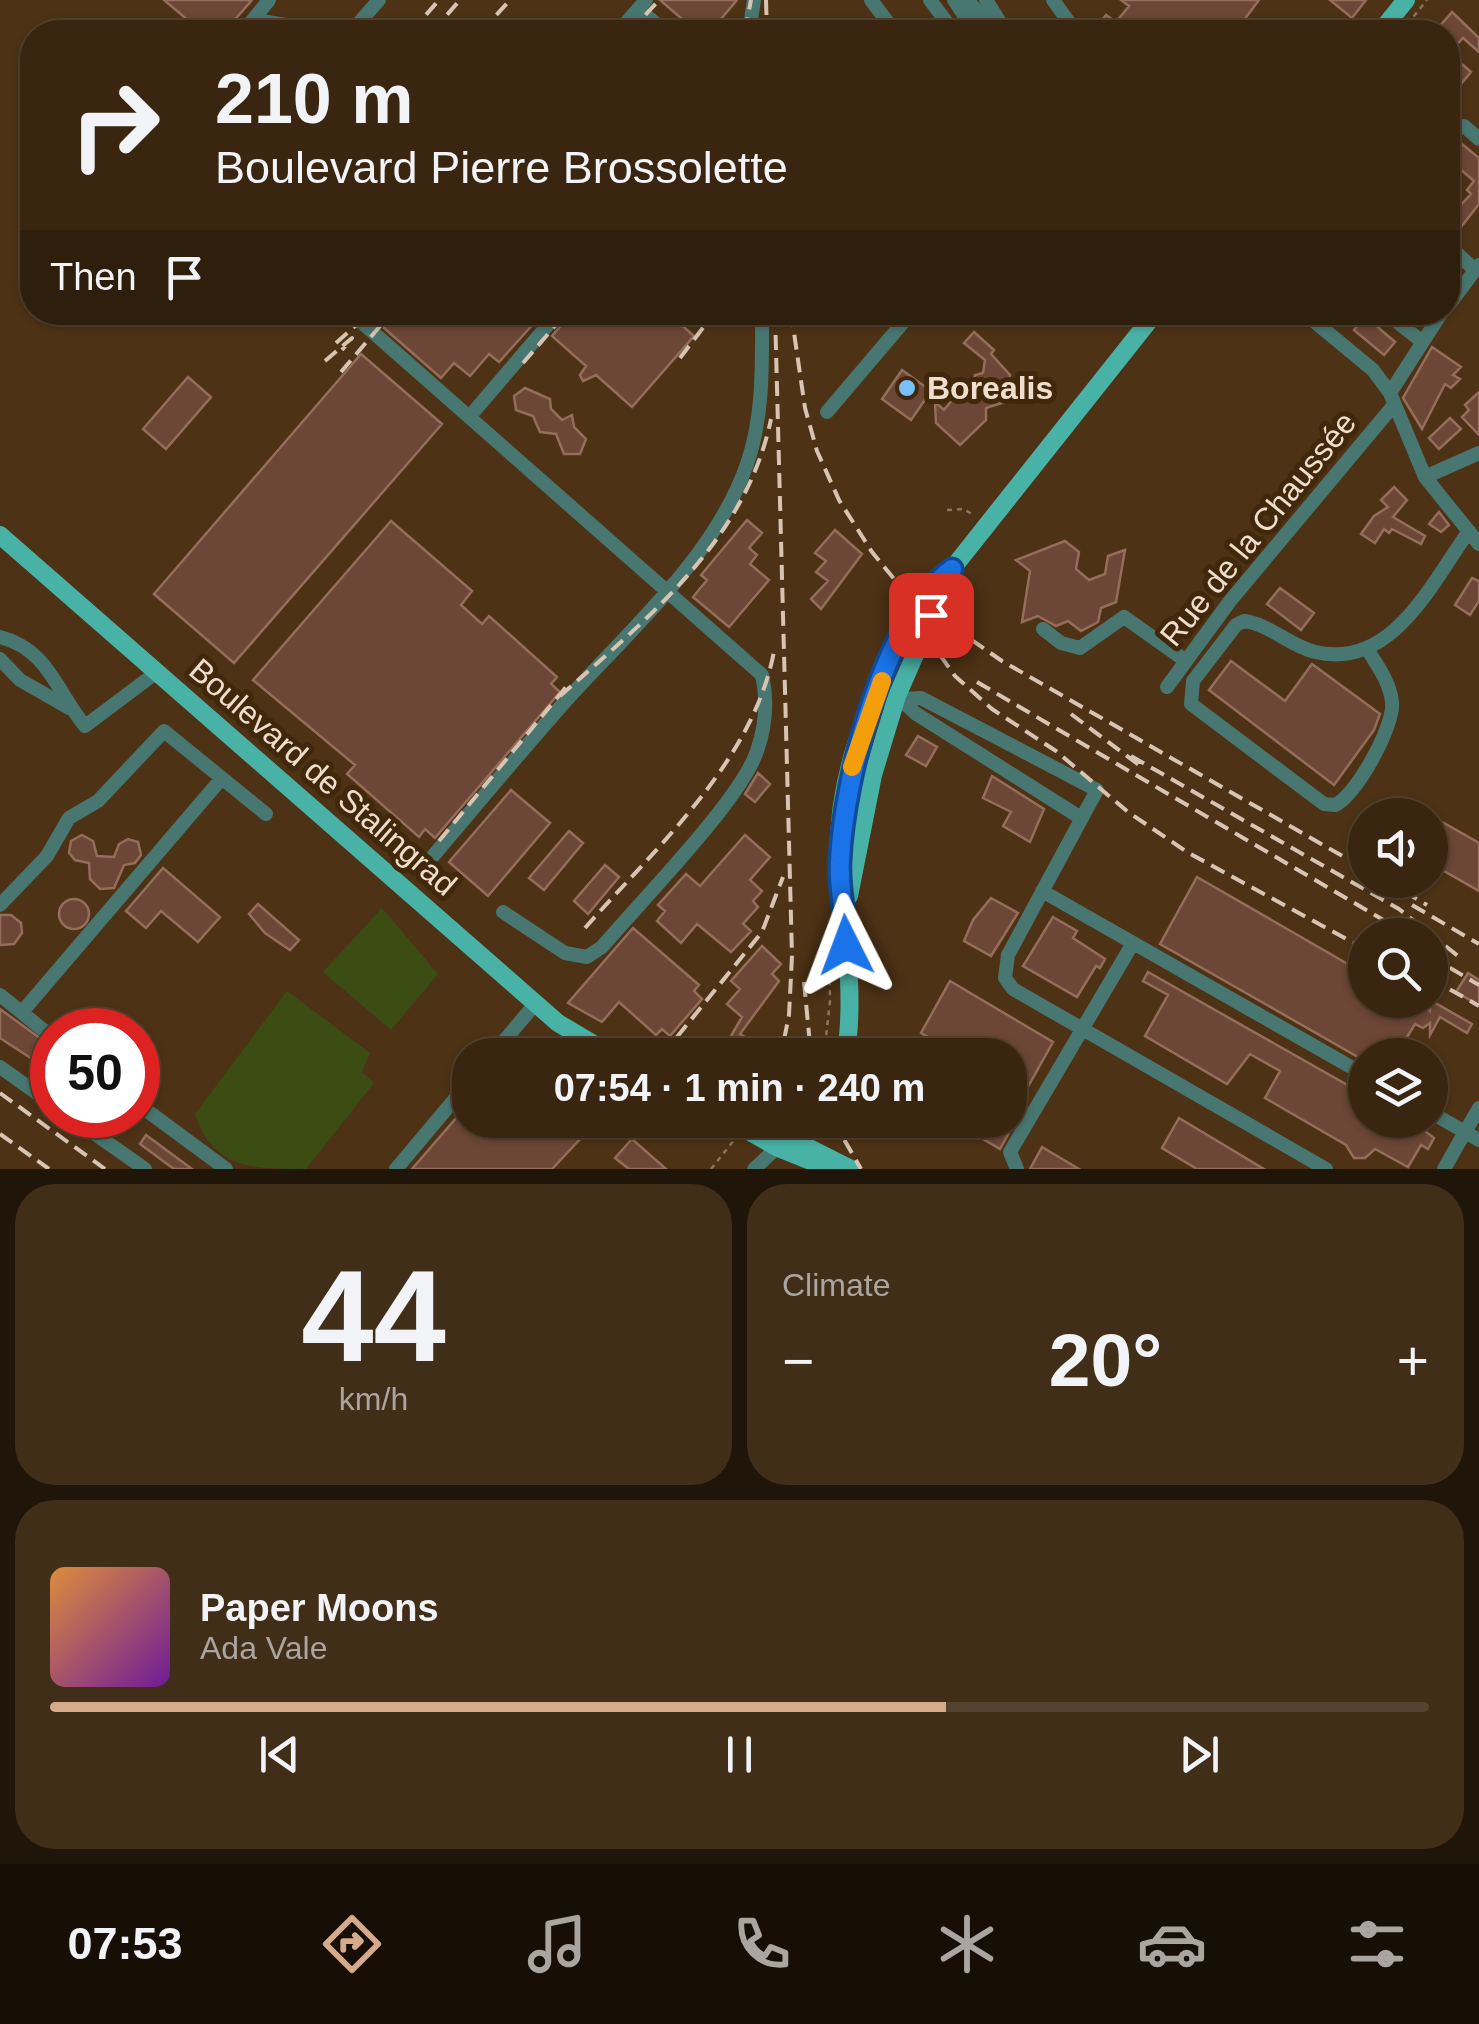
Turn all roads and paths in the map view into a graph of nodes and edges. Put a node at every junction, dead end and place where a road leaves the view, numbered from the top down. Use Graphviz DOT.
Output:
graph roads {
  1 [pos="269,0"];
  2 [pos="378,0"];
  3 [pos="871,0"];
  4 [pos="968,0"];
  5 [pos="1406,0"];
  6 [pos="1427,0"];
  7 [pos="252,20"];
  8 [pos="361,20"];
  9 [pos="887,20"];
  10 [pos="984,20"];
  11 [pos="1390,20"];
  12 [pos="1411,20"];
  13 [pos="1477,268"];
  14 [pos="1460,290"];
  15 [pos="365,325"];
  16 [pos="548,325"];
  17 [pos="762,325"];
  18 [pos="901,325"];
  19 [pos="1146,325"];
  20 [pos="1319,325"];
  21 [pos="1401,325"];
  22 [pos="1432,325"];
  23 [pos="1420,340"];
  24 [pos="1391,400"];
  25 [pos="827,412"];
  26 [pos="470,416"];
  27 [pos="1479,452"];
  28 [pos="1425,477"];
  29 [pos="1468,531"];
  30 [pos="0,535"];
  31 [pos="1479,544"];
  32 [pos="667,588"];
  33 [pos="1043,628"];
  34 [pos="0,637"];
  35 [pos="1368,650"];
  36 [pos="0,658"];
  37 [pos="1186,661"];
  38 [pos="157,672"];
  39 [pos="1167,688"];
  40 [pos="893,694"];
  41 [pos="70,708"];
  42 [pos="222,778"];
  43 [pos="266,814"];
  44 [pos="1081,818"];
  45 [pos="428,862"];
  46 [pos="1042,891"];
  47 [pos="0,906"];
  48 [pos="504,912"];
  49 [pos="1133,942"];
  50 [pos="0,995"];
  51 [pos="830,1000"];
  52 [pos="536,1003"];
  53 [pos="22,1012"];
  54 [pos="30,1019"];
  55 [pos="1082,1029"];
  56 [pos="506,1038"];
  57 [pos="583,1038"];
  58 [pos="826,1038"];
  59 [pos="845,1038"];
  60 [pos="1348,1065"];
  61 [pos="0,1067"];
  62 [pos="30,1088"];
  63 [pos="452,1103"];
  64 [pos="1479,1108"];
  65 [pos="160,1120"];
  66 [pos="1448,1122"];
  67 [pos="1472,1136"];
  68 [pos="101,1138"];
  69 [pos="731,1138"];
  70 [pos="786,1138"];
  71 [pos="795,1138"];
  72 [pos="797,1138"];
  73 [pos="799,1138"];
  74 [pos="145,1169"];
  75 [pos="226,1169"];
  76 [pos="396,1169"];
  77 [pos="711,1169"];
  78 [pos="754,1169"];
  79 [pos="832,1169"];
  80 [pos="851,1169"];
  81 [pos="868,1169"];
  82 [pos="1017,1169"];
  83 [pos="1326,1169"];
  84 [pos="1444,1169"];
  1 -- 7 [label="street"];
  2 -- 8 [label="street"];
  3 -- 9 [label="street"];
  4 -- 10 [label="street"];
  5 -- 11 [label="main road"];
  6 -- 12 [label="path"];
  13 -- 14 [label="street"];
  15 -- 26 [label="street"];
  16 -- 26 [label="street"];
  17 -- 32 [label="street"];
  18 -- 25 [label="street"];
  19 -- 40 [label="main road"];
  20 -- 24 [label="street"];
  21 -- 23 [label="street"];
  22 -- 23 [label="street, Rue de la Chaussée"];
  23 -- 24 [label="street, Rue de la Chaussée"];
  24 -- 28 [label="street"];
  24 -- 37 [label="street, Rue de la Chaussée"];
  26 -- 32 [label="street"];
  27 -- 28 [label="street"];
  28 -- 29 [label="street"];
  29 -- 31 [label="street"];
  29 -- 35 [label="street"];
  30 -- 38 [label="main road, Boulevard de Stalingrad"];
  32 -- 45 [label="street"];
  32 -- 48 [label="street"];
  33 -- 37 [label="street"];
  34 -- 41 [label="street"];
  35 -- 35 [label="street"];
  36 -- 41 [label="street"];
  37 -- 39 [label="street, Rue de la Chaussée"];
  38 -- 41 [label="street"];
  38 -- 52 [label="main road, Boulevard de Stalingrad"];
  40 -- 44 [label="street"];
  40 -- 44 [label="street"];
  40 -- 59 [label="main road"];
  42 -- 43 [label="street"];
  42 -- 47 [label="street"];
  42 -- 53 [label="street"];
  44 -- 46 [label="street"];
  46 -- 49 [label="street"];
  46 -- 55 [label="street"];
  49 -- 55 [label="street"];
  49 -- 60 [label="street"];
  50 -- 53 [label="street"];
  51 -- 58 [label="path"];
  52 -- 56 [label="street"];
  52 -- 57 [label="main road, Boulevard de Stalingrad"];
  53 -- 54 [label="street"];
  55 -- 82 [label="street"];
  55 -- 83 [label="street"];
  61 -- 62 [label="street"];
  63 -- 76 [label="street"];
  64 -- 67 [label="street"];
  65 -- 75 [label="street"];
  66 -- 67 [label="street"];
  67 -- 84 [label="street"];
  68 -- 74 [label="street"];
  69 -- 77 [label="path"];
  70 -- 78 [label="street"];
  71 -- 79 [label="main road"];
  72 -- 80 [label="main road"];
  73 -- 81 [label="main road"];
}
